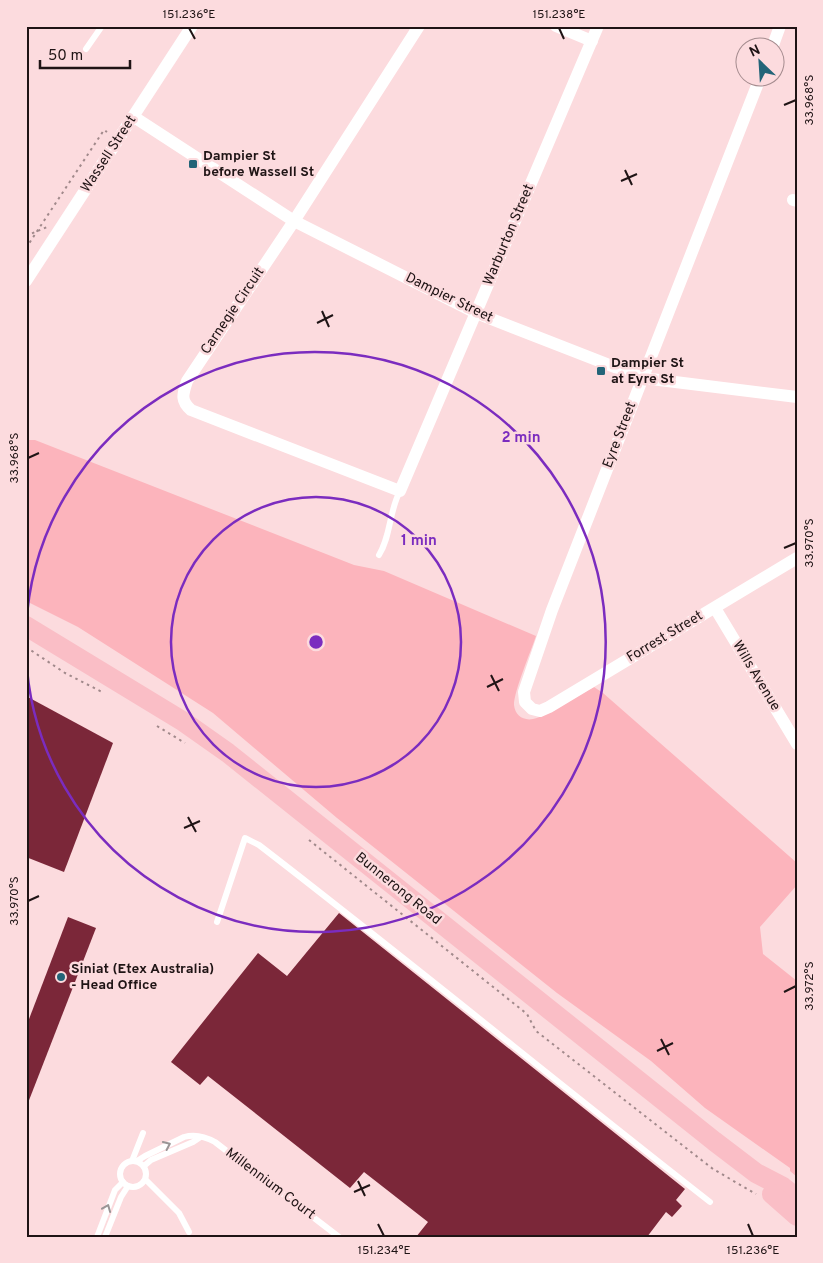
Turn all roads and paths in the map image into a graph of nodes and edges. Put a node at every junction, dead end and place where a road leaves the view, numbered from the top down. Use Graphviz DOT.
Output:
graph roads {
  1 [pos="102,26"];
  2 [pos="192,26"];
  3 [pos="418,26"];
  4 [pos="556,26"];
  5 [pos="598,26"];
  6 [pos="780,26"];
  7 [pos="776,38"];
  8 [pos="592,41"];
  9 [pos="86,49"];
  10 [pos="756,88"];
  11 [pos="134,117"];
  12 [pos="119,140"];
  13 [pos="294,221"];
  14 [pos="26,248"];
  15 [pos="26,281"];
  16 [pos="476,313"];
  17 [pos="642,377"];
  18 [pos="797,397"];
  19 [pos="400,491"];
  20 [pos="379,555"];
  21 [pos="797,558"];
  22 [pos="715,608"];
  23 [pos="26,626"];
  24 [pos="26,647"];
  25 [pos="108,695"];
  26 [pos="532,709"];
  27 [pos="153,723"];
  28 [pos="184,743"];
  29 [pos="797,744"];
  30 [pos="308,839"];
  31 [pos="217,922"];
  32 [pos="143,1133"];
  33 [pos="199,1138"];
  34 [pos="135,1161"];
  35 [pos="144,1166"];
  36 [pos="756,1173"];
  37 [pos="146,1180"];
  38 [pos="125,1184"];
  39 [pos="761,1198"];
  40 [pos="797,1198"];
  41 [pos="710,1202"];
  42 [pos="797,1216"];
  43 [pos="188,1232"];
  44 [pos="97,1237"];
  45 [pos="105,1237"];
  46 [pos="339,1237"];
  1 -- 9 [label="lane"];
  2 -- 11 [label="street, Wassell Street"];
  3 -- 13 [label="street, Carnegie Circuit"];
  4 -- 8 [label="street"];
  5 -- 8 [label="street, Warburton Street"];
  6 -- 7 [label="street"];
  8 -- 16 [label="street, Warburton Street"];
  10 -- 17 [label="street, Eyre Street"];
  11 -- 12 [label="street, Wassell Street"];
  11 -- 13 [label="street, Dampier Street"];
  12 -- 14 [label="path"];
  12 -- 15 [label="street, Wassell Street"];
  13 -- 16 [label="street, Dampier Street"];
  13 -- 19 [label="street, Carnegie Circuit"];
  16 -- 17 [label="street, Dampier Street"];
  16 -- 19 [label="street, Warburton Street"];
  17 -- 18 [label="street, Dampier Street"];
  17 -- 26 [label="street, Eyre Street"];
  19 -- 20 [label="lane, Warburton Street"];
  21 -- 22 [label="street, Forrest Street"];
  22 -- 26 [label="street, Forrest Street"];
  22 -- 29 [label="street, Wills Avenue"];
  23 -- 36 [label="main road, Bunnerong Road"];
  24 -- 25 [label="path"];
  27 -- 28 [label="path"];
  30 -- 39 [label="path"];
  31 -- 41 [label="lane"];
  32 -- 34 [label="lane"];
  34 -- 33 [label="lane, Millennium Court, one-way"];
  33 -- 35 [label="lane"];
  33 -- 46 [label="lane, Millennium Court"];
  34 -- 35 [label="lane"];
  34 -- 38 [label="lane"];
  35 -- 37 [label="lane"];
  36 -- 40 [label="main road, Bunnerong Road"];
  36 -- 42 [label="main road, Bunnerong Road"];
  37 -- 38 [label="lane"];
  37 -- 43 [label="lane"];
  44 -- 38 [label="lane, one-way"];
  38 -- 45 [label="lane"];
}
